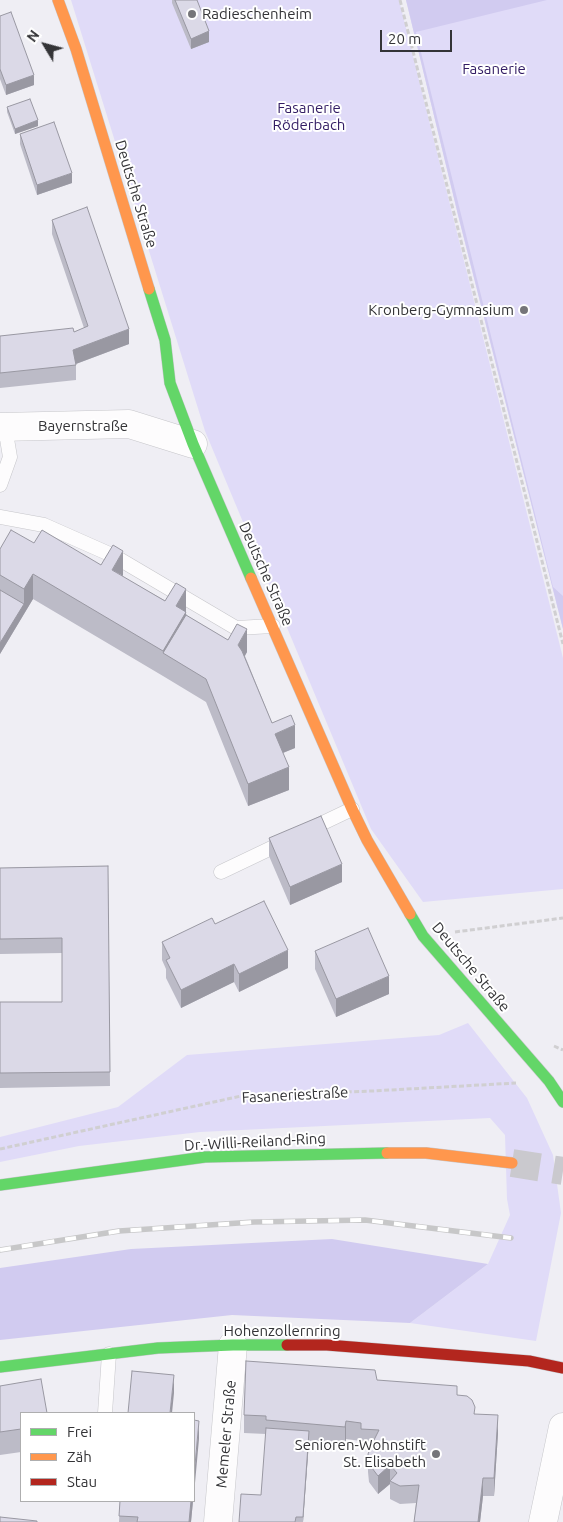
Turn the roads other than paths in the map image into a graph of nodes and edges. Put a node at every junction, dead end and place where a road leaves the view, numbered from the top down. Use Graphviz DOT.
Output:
graph roads {
  1 [pos="58,0"];
  2 [pos="3,427"];
  3 [pos="193,444"];
  4 [pos="0,485"];
  5 [pos="0,517"];
  6 [pos="273,626"];
  7 [pos="352,809"];
  8 [pos="221,872"];
  9 [pos="558,1085"];
  10 [pos="512,1163"];
  11 [pos="0,1185"];
  12 [pos="233,1345"];
  13 [pos="109,1354"];
  14 [pos="0,1367"];
  15 [pos="563,1368"];
  16 [pos="105,1412"];
  17 [pos="563,1427"];
  18 [pos="218,1522"];
  19 [pos="543,1522"];
  1 -- 3 [label="main road, Deutsche Straße"];
  2 -- 3 [label="street, Bayernstraße"];
  2 -- 4 [label="lane"];
  3 -- 6 [label="main road, Deutsche Straße"];
  5 -- 6 [label="lane"];
  6 -- 7 [label="main road, Deutsche Straße"];
  7 -- 8 [label="lane"];
  7 -- 9 [label="main road, Deutsche Straße"];
  10 -- 11 [label="main road, Dr.-Willi-Reiland-Ring"];
  12 -- 13 [label="main road, Hohenzollernring"];
  12 -- 15 [label="main road, Hohenzollernring"];
  12 -- 18 [label="street, Memeler Straße"];
  13 -- 14 [label="main road, Hohenzollernring"];
  13 -- 16 [label="lane"];
  17 -- 19 [label="street"];
}
